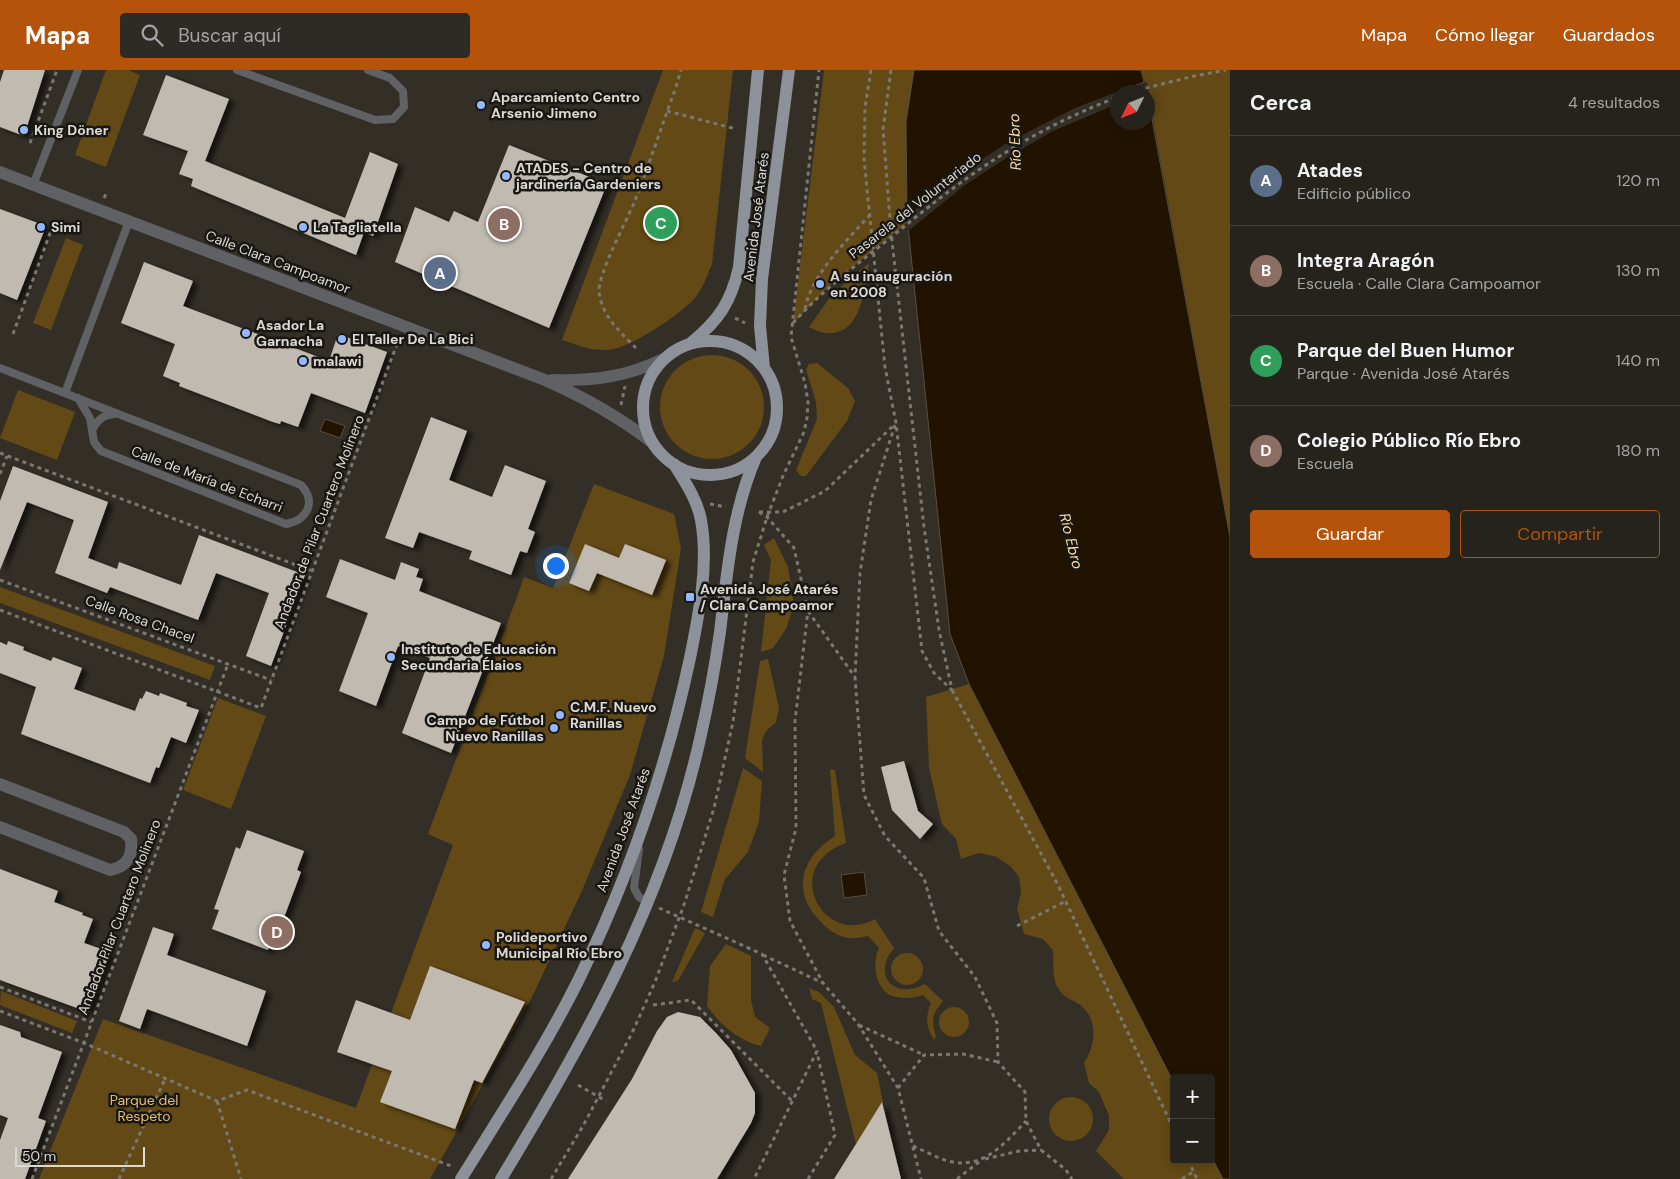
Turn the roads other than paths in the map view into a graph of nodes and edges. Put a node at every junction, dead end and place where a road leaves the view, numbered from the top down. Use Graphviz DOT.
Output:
graph roads {
  1 [pos="78,70"];
  2 [pos="238,70"];
  3 [pos="368,70"];
  4 [pos="758,70"];
  5 [pos="789,70"];
  6 [pos="0,172"];
  7 [pos="33,185"];
  8 [pos="129,222"];
  9 [pos="691,343"];
  10 [pos="663,359"];
  11 [pos="0,368"];
  12 [pos="764,368"];
  13 [pos="545,380"];
  14 [pos="65,393"];
  15 [pos="78,398"];
  16 [pos="117,414"];
  17 [pos="91,432"];
  18 [pos="653,443"];
  19 [pos="756,457"];
  20 [pos="674,464"];
  21 [pos="0,784"];
  22 [pos="0,827"];
  23 [pos="641,834"];
  24 [pos="649,903"];
  25 [pos="464,1175"];
  26 [pos="501,1179"];
  1 -- 7 [label="lane"];
  2 -- 3 [label="lane"];
  4 -- 9 [label="main road, Avenida José Atarés"];
  5 -- 12 [label="main road, Avenida José Atarés"];
  6 -- 7 [label="street, Calle Clara Campoamor"];
  7 -- 8 [label="street, Calle Clara Campoamor"];
  8 -- 13 [label="street, Calle Clara Campoamor"];
  8 -- 14 [label="lane"];
  9 -- 10 [label="main road"];
  9 -- 12 [label="main road"];
  10 -- 13 [label="street, Calle Clara Campoamor"];
  10 -- 18 [label="main road"];
  11 -- 14 [label="lane, Calle de María de Echarri"];
  12 -- 19 [label="main road"];
  13 -- 18 [label="street, Calle Clara Campoamor"];
  14 -- 15 [label="lane, Calle de María de Echarri"];
  15 -- 16 [label="lane, Calle de María de Echarri"];
  15 -- 17 [label="lane, Calle de María de Echarri"];
  16 -- 17 [label="lane"];
  16 -- 17 [label="lane, Calle de María de Echarri"];
  18 -- 20 [label="main road"];
  19 -- 20 [label="main road"];
  19 -- 24 [label="main road"];
  20 -- 23 [label="main road, Avenida José Atarés"];
  21 -- 22 [label="street"];
  23 -- 24 [label="lane"];
  23 -- 25 [label="main road, Avenida José Atarés"];
  24 -- 26 [label="main road"];
}
